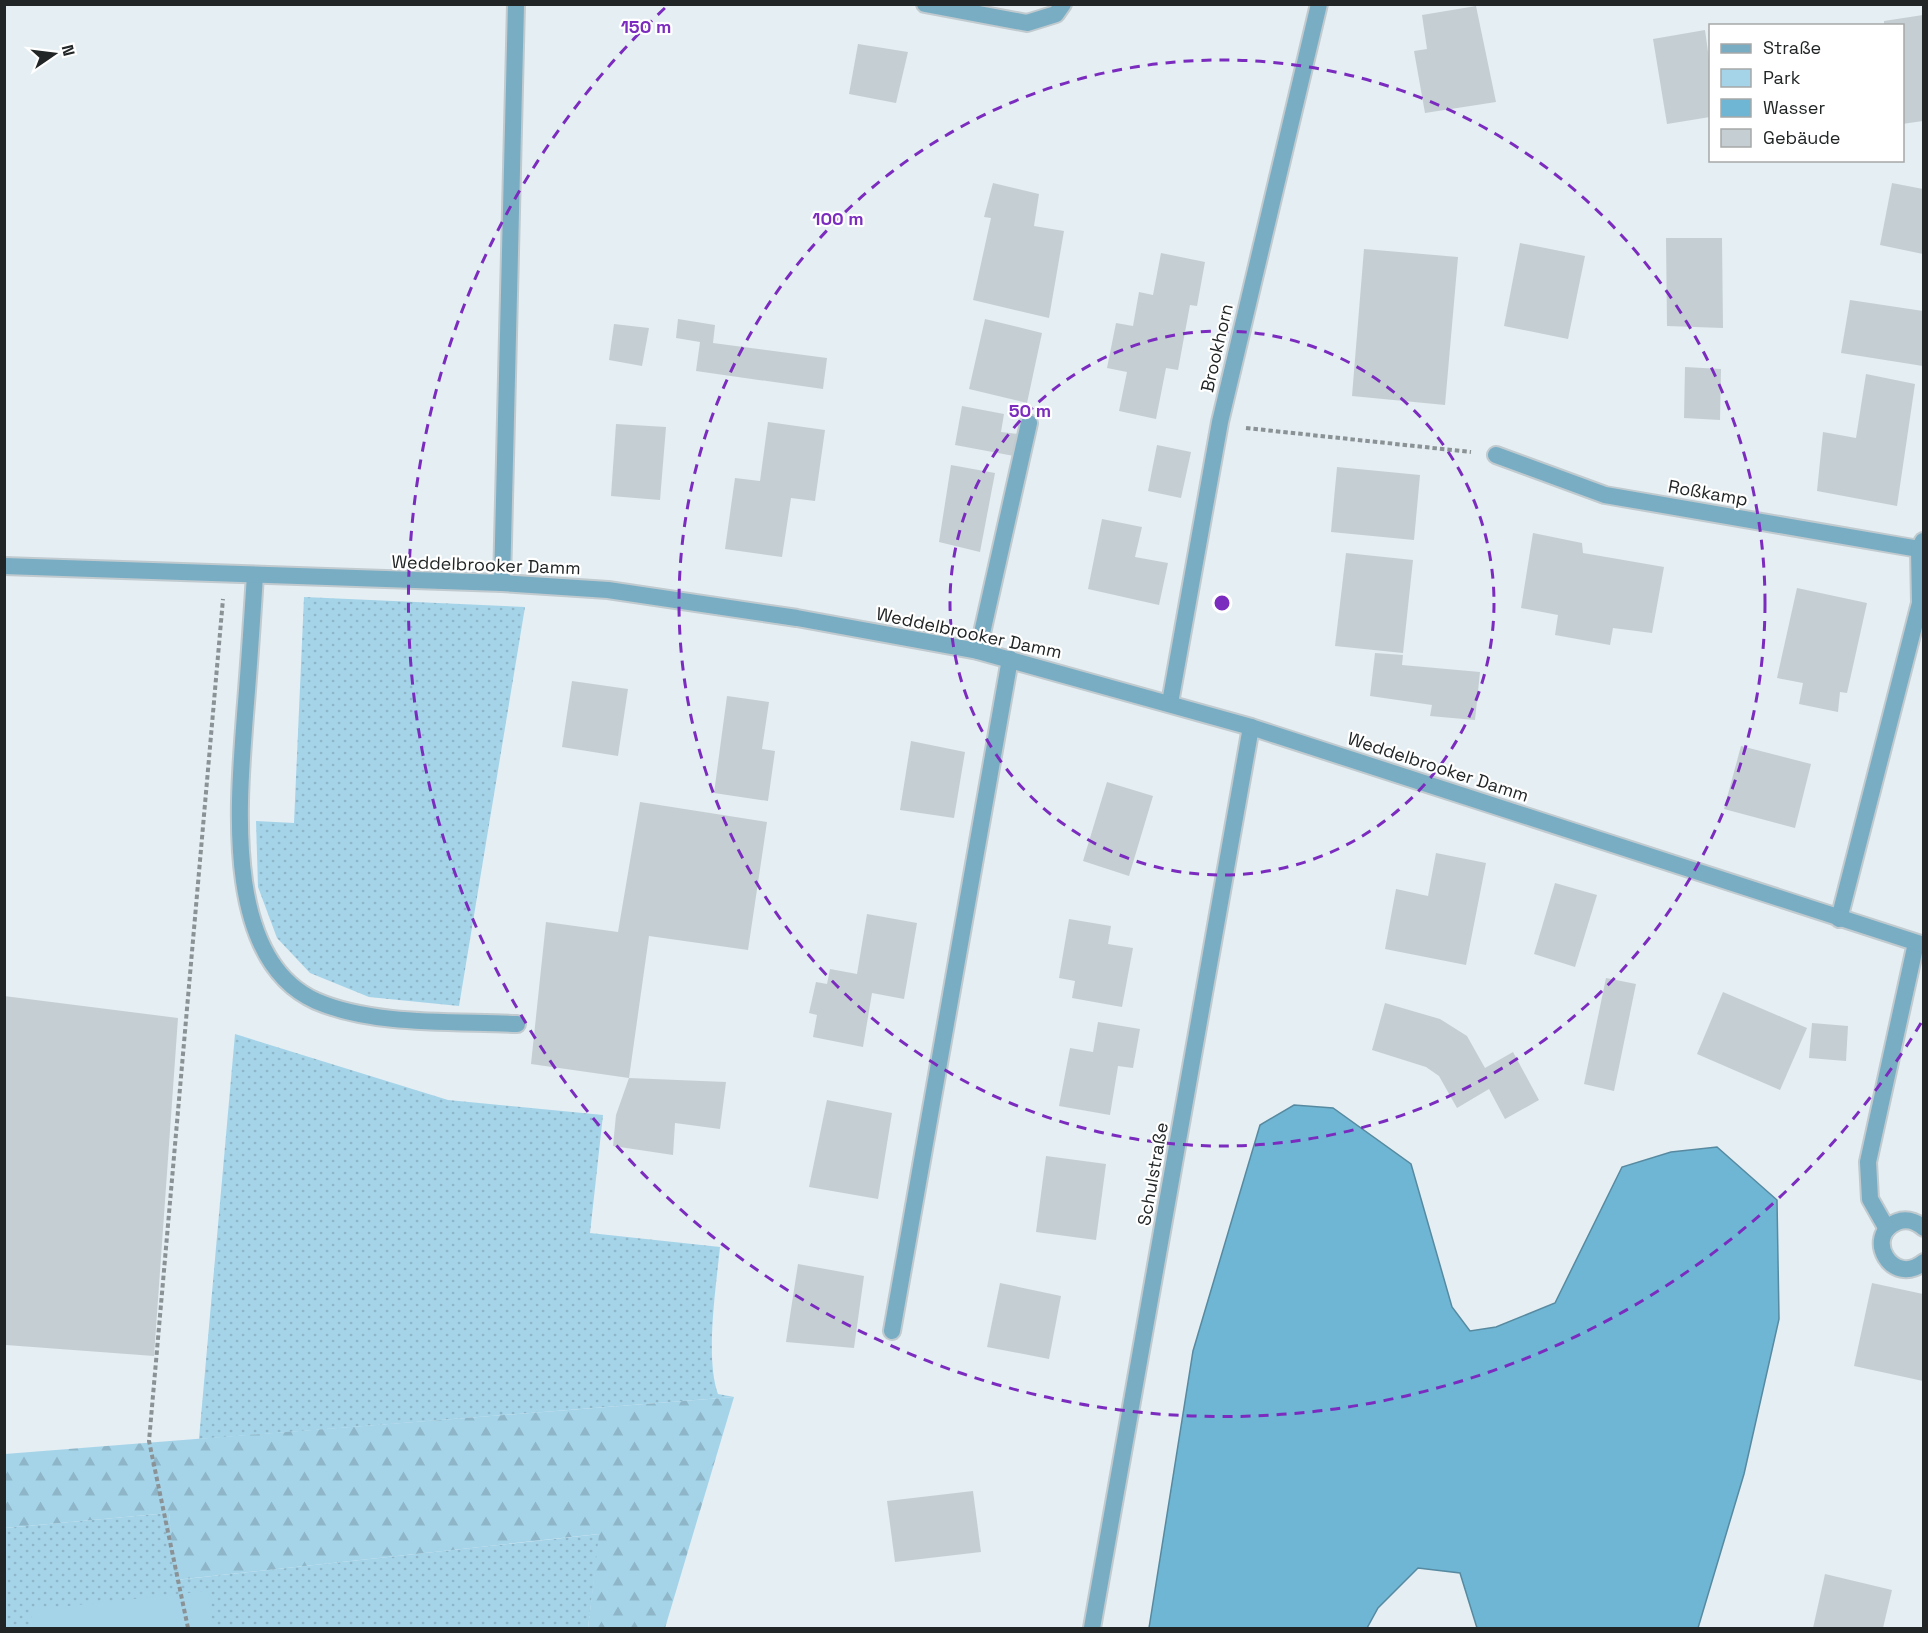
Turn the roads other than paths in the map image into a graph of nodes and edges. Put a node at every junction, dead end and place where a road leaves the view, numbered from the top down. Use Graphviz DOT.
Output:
graph roads {
  1 [pos="516,4"];
  2 [pos="924,4"];
  3 [pos="1063,4"];
  4 [pos="1319,4"];
  5 [pos="1029,423"];
  6 [pos="1496,455"];
  7 [pos="1921,544"];
  8 [pos="4,566"];
  9 [pos="255,575"];
  10 [pos="502,582"];
  11 [pos="1922,604"];
  12 [pos="978,651"];
  13 [pos="1010,659"];
  14 [pos="1170,703"];
  15 [pos="1251,727"];
  16 [pos="1839,919"];
  17 [pos="1920,944"];
  18 [pos="517,1024"];
  19 [pos="1923,1228"];
  20 [pos="1887,1229"];
  21 [pos="1923,1262"];
  22 [pos="892,1330"];
  23 [pos="1092,1629"];
  1 -- 10 [label="street"];
  2 -- 3 [label="street"];
  4 -- 14 [label="street, Brookhorn"];
  5 -- 12 [label="street"];
  6 -- 7 [label="street, Roßkamp"];
  7 -- 11 [label="street, Roßkamp"];
  8 -- 9 [label="street, Weddelbrooker Damm"];
  9 -- 10 [label="street, Weddelbrooker Damm"];
  9 -- 18 [label="street"];
  10 -- 12 [label="street, Weddelbrooker Damm"];
  11 -- 16 [label="street, Roßkamp"];
  12 -- 13 [label="street, Weddelbrooker Damm"];
  13 -- 14 [label="street, Weddelbrooker Damm"];
  13 -- 22 [label="street"];
  14 -- 15 [label="street, Weddelbrooker Damm"];
  15 -- 16 [label="street, Weddelbrooker Damm"];
  15 -- 23 [label="street, Schulstraße"];
  16 -- 17 [label="street, Weddelbrooker Damm"];
  17 -- 20 [label="street"];
  19 -- 20 [label="street"];
  20 -- 21 [label="street"];
}
